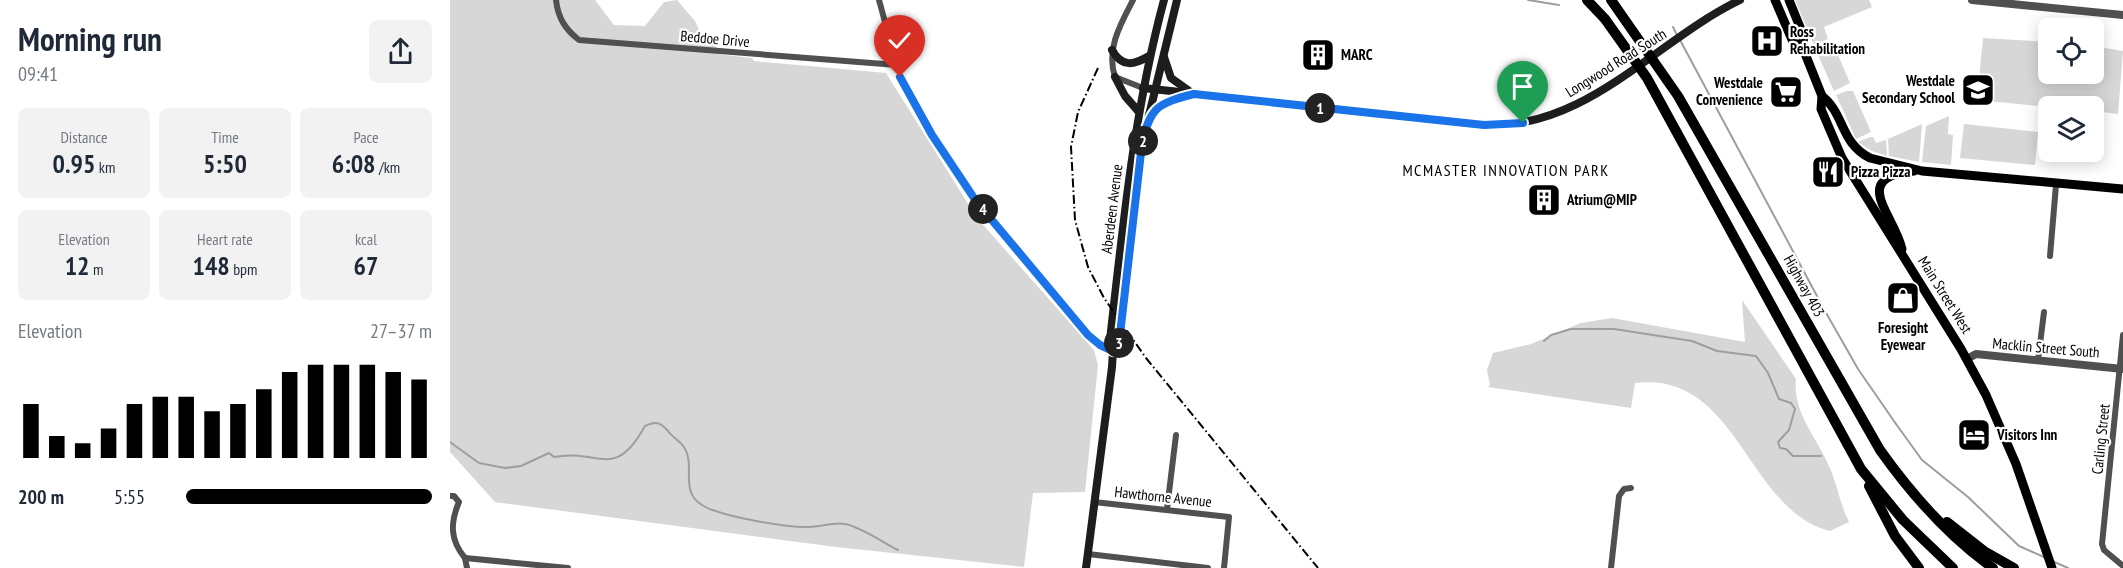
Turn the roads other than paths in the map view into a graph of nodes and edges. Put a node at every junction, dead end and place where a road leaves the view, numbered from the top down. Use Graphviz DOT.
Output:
graph roads {
  1 [pos="556,0"];
  2 [pos="879,0"];
  3 [pos="1133,0"];
  4 [pos="1164,0"];
  5 [pos="1177,0"];
  6 [pos="1587,0"];
  7 [pos="1611,0"];
  8 [pos="1740,0"];
  9 [pos="1775,0"];
  10 [pos="1789,0"];
  11 [pos="1972,0"];
  12 [pos="2123,15"];
  13 [pos="1802,46"];
  14 [pos="1164,48"];
  15 [pos="1112,50"];
  16 [pos="1149,56"];
  17 [pos="897,65"];
  18 [pos="1115,77"];
  19 [pos="1143,88"];
  20 [pos="1155,89"];
  21 [pos="1194,94"];
  22 [pos="1822,96"];
  23 [pos="1139,112"];
  24 [pos="1149,116"];
  25 [pos="1922,171"];
  26 [pos="2056,184"];
  27 [pos="2123,189"];
  28 [pos="2050,256"];
  29 [pos="1905,259"];
  30 [pos="2044,312"];
  31 [pos="2123,335"];
  32 [pos="1113,351"];
  33 [pos="1967,359"];
  34 [pos="2038,360"];
  35 [pos="2121,368"];
  36 [pos="1176,435"];
  37 [pos="1861,470"];
  38 [pos="1631,488"];
  39 [pos="450,496"];
  40 [pos="1094,502"];
  41 [pos="450,508"];
  42 [pos="1167,509"];
  43 [pos="1927,509"];
  44 [pos="453,516"];
  45 [pos="1088,554"];
  46 [pos="465,558"];
  47 [pos="2123,566"];
  48 [pos="467,568"];
  49 [pos="568,568"];
  50 [pos="1086,568"];
  51 [pos="1208,568"];
  52 [pos="1224,568"];
  53 [pos="1611,568"];
  54 [pos="1919,568"];
  55 [pos="1953,568"];
  56 [pos="1993,568"];
  57 [pos="2014,568"];
  58 [pos="2052,568"];
  1 -- 17 [label="street, Beddoe Drive"];
  2 -- 17 [label="street"];
  3 -- 15 [label="street"];
  4 -- 16 [label="main road, Aberdeen Avenue"];
  5 -- 14 [label="main road, Aberdeen Avenue"];
  6 -- 37 [label="highway"];
  7 -- 43 [label="highway, Highway 403"];
  8 -- 21 [label="main road, Longwood Road South"];
  9 -- 13 [label="main road, Main Street West"];
  10 -- 13 [label="main road, Main Street West"];
  11 -- 12 [label="street"];
  13 -- 22 [label="main road, Main Street West"];
  14 -- 20 [label="main road, Aberdeen Avenue"];
  14 -- 21 [label="main road"];
  15 -- 16 [label="main road"];
  15 -- 18 [label="street"];
  16 -- 19 [label="main road, Aberdeen Avenue"];
  17 -- 32 [label="street"];
  18 -- 19 [label="street, Longwood Road South"];
  18 -- 23 [label="main road"];
  19 -- 20 [label="main road, Longwood Road South"];
  19 -- 23 [label="main road, Aberdeen Avenue"];
  20 -- 21 [label="main road, Longwood Road South"];
  20 -- 24 [label="main road, Aberdeen Avenue"];
  21 -- 24 [label="main road"];
  22 -- 25 [label="main road"];
  22 -- 29 [label="main road, Main Street West"];
  23 -- 32 [label="main road, Aberdeen Avenue"];
  24 -- 32 [label="main road, Aberdeen Avenue"];
  25 -- 26 [label="main road"];
  25 -- 29 [label="main road"];
  26 -- 27 [label="main road"];
  26 -- 28 [label="street"];
  29 -- 33 [label="main road, Main Street West"];
  30 -- 34 [label="street"];
  31 -- 35 [label="street, Carling Street"];
  32 -- 40 [label="main road, Aberdeen Avenue"];
  33 -- 34 [label="street, Macklin Street South"];
  33 -- 58 [label="main road, Main Street West"];
  34 -- 35 [label="street, Macklin Street South"];
  35 -- 47 [label="street, Carling Street"];
  36 -- 42 [label="street"];
  37 -- 54 [label="highway"];
  37 -- 55 [label="highway"];
  38 -- 53 [label="street"];
  39 -- 44 [label="street"];
  40 -- 42 [label="street, Hawthorne Avenue"];
  40 -- 45 [label="main road, Aberdeen Avenue"];
  41 -- 44 [label="street"];
  42 -- 52 [label="street, Hawthorne Avenue"];
  43 -- 56 [label="highway, Highway 403"];
  43 -- 57 [label="highway"];
  44 -- 46 [label="street"];
  45 -- 50 [label="main road, Aberdeen Avenue"];
  45 -- 51 [label="street"];
  46 -- 48 [label="street"];
  46 -- 49 [label="street"];
}
